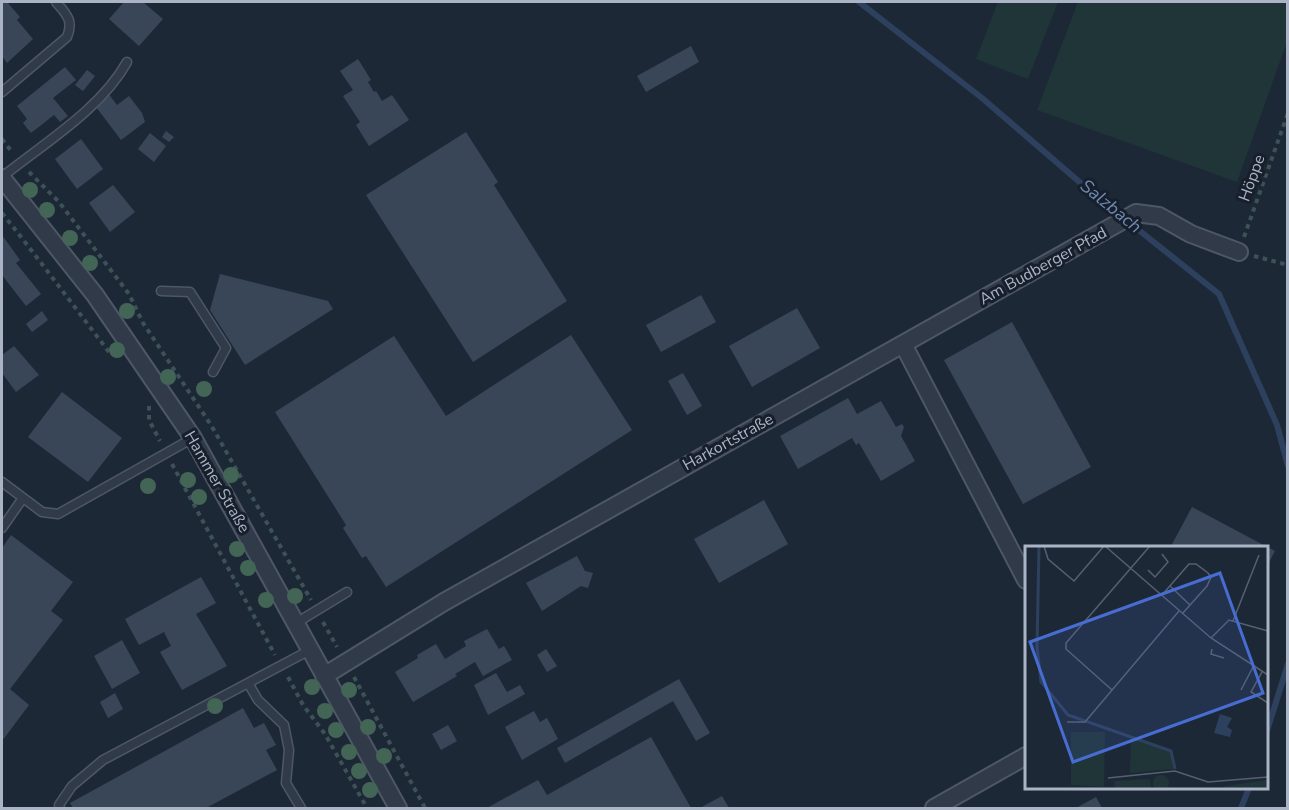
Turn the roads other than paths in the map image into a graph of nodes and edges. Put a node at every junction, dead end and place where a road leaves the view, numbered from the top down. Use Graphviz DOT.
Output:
graph roads {
  1 [pos="56,2"];
  2 [pos="126,62"];
  3 [pos="2,92"];
  4 [pos="2,177"];
  5 [pos="1239,252"];
  6 [pos="161,291"];
  7 [pos="903,344"];
  8 [pos="213,372"];
  9 [pos="193,438"];
  10 [pos="2,482"];
  11 [pos="23,498"];
  12 [pos="2,528"];
  13 [pos="1025,578"];
  14 [pos="348,592"];
  15 [pos="296,623"];
  16 [pos="310,650"];
  17 [pos="324,676"];
  18 [pos="248,683"];
  19 [pos="1025,757"];
  20 [pos="393,807"];
  21 [pos="60,808"];
  22 [pos="301,808"];
  23 [pos="934,808"];
  1 -- 3 [label="lane"];
  2 -- 4 [label="lane"];
  4 -- 9 [label="street, Hammer Straße"];
  5 -- 7 [label="street, Am Budberger Pfad"];
  6 -- 8 [label="lane"];
  7 -- 13 [label="street"];
  7 -- 17 [label="street, Harkortstraße"];
  9 -- 11 [label="lane"];
  9 -- 15 [label="street, Hammer Straße"];
  10 -- 11 [label="lane"];
  11 -- 12 [label="lane"];
  14 -- 15 [label="lane"];
  15 -- 16 [label="street, Hammer Straße"];
  16 -- 17 [label="street, Hammer Straße"];
  16 -- 18 [label="lane"];
  17 -- 20 [label="street, Hammer Straße"];
  18 -- 21 [label="lane"];
  18 -- 22 [label="lane"];
  19 -- 23 [label="street"];
}
